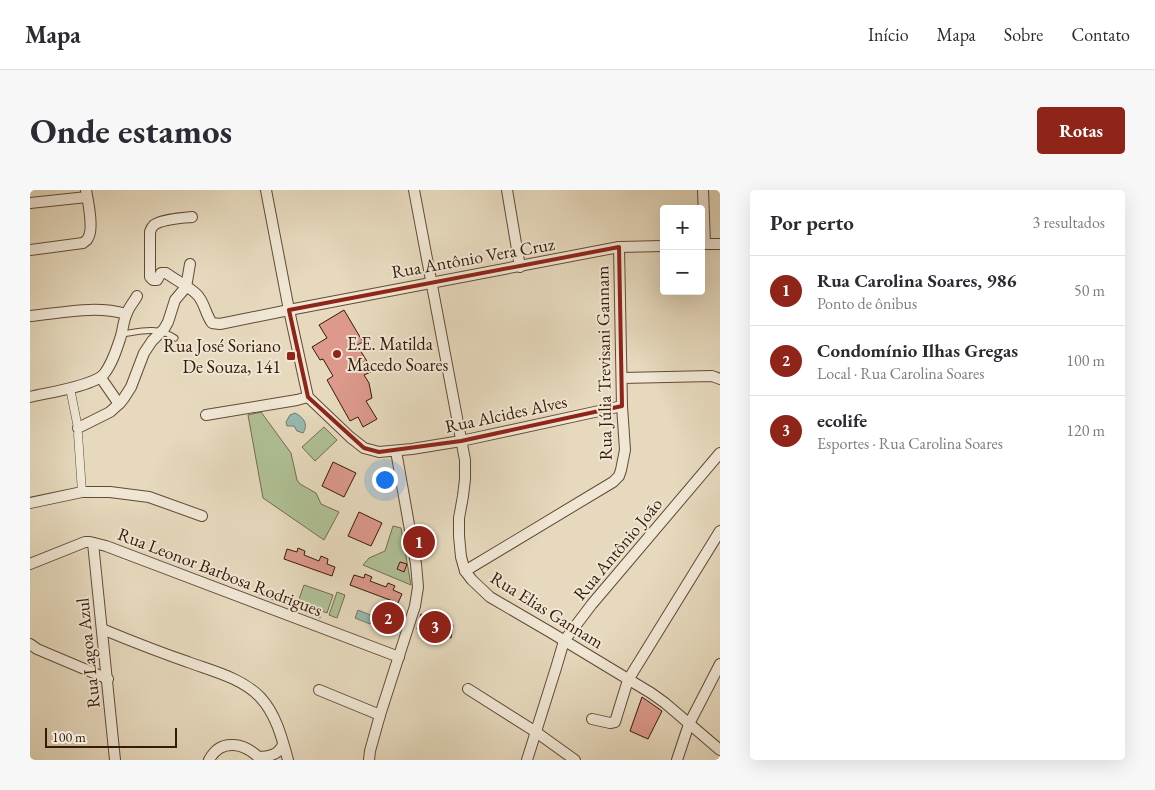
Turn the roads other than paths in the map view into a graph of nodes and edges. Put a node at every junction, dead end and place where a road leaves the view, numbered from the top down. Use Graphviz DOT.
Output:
graph roads {
  1 [pos="266,190"];
  2 [pos="414,190"];
  3 [pos="507,190"];
  4 [pos="703,190"];
  5 [pos="86,193"];
  6 [pos="30,203"];
  7 [pos="703,205"];
  8 [pos="192,217"];
  9 [pos="705,244"];
  10 [pos="720,244"];
  11 [pos="660,246"];
  12 [pos="619,248"];
  13 [pos="30,250"];
  14 [pos="190,264"];
  15 [pos="520,267"];
  16 [pos="432,283"];
  17 [pos="186,287"];
  18 [pos="137,296"];
  19 [pos="289,310"];
  20 [pos="126,314"];
  21 [pos="30,316"];
  22 [pos="162,332"];
  23 [pos="122,334"];
  24 [pos="175,338"];
  25 [pos="720,367"];
  26 [pos="100,378"];
  27 [pos="622,378"];
  28 [pos="716,378"];
  29 [pos="70,388"];
  30 [pos="308,396"];
  31 [pos="30,397"];
  32 [pos="119,404"];
  33 [pos="622,406"];
  34 [pos="206,415"];
  35 [pos="78,431"];
  36 [pos="461,441"];
  37 [pos="396,451"];
  38 [pos="720,453"];
  39 [pos="82,492"];
  40 [pos="30,503"];
  41 [pos="202,516"];
  42 [pos="717,530"];
  43 [pos="94,543"];
  44 [pos="30,564"];
  45 [pos="465,571"];
  46 [pos="102,629"];
  47 [pos="564,640"];
  48 [pos="30,644"];
  49 [pos="399,657"];
  50 [pos="720,664"];
  51 [pos="108,679"];
  52 [pos="628,680"];
  53 [pos="319,690"];
  54 [pos="468,690"];
  55 [pos="380,715"];
  56 [pos="592,719"];
  57 [pos="689,724"];
  58 [pos="536,732"];
  59 [pos="283,744"];
  60 [pos="720,750"];
  61 [pos="259,758"];
  62 [pos="115,760"];
  63 [pos="209,760"];
  64 [pos="288,760"];
  65 [pos="369,760"];
  66 [pos="527,760"];
  67 [pos="575,760"];
  68 [pos="677,760"];
  1 -- 19 [label="street"];
  2 -- 16 [label="street, Rua Elias Gannam"];
  3 -- 15 [label="street"];
  4 -- 7 [label="street"];
  5 -- 6 [label="street"];
  5 -- 13 [label="street"];
  8 -- 17 [label="street"];
  9 -- 10 [label="street"];
  11 -- 12 [label="street, Rua Antônio Vera Cruz"];
  12 -- 15 [label="street, Rua Antônio Vera Cruz"];
  12 -- 27 [label="street, Rua Júlia Trevisani Gannam"];
  14 -- 17 [label="street"];
  15 -- 16 [label="street, Rua Antônio Vera Cruz"];
  16 -- 19 [label="street, Rua Antônio Vera Cruz"];
  16 -- 36 [label="street, Rua Elias Gannam"];
  17 -- 19 [label="street, Rua Antônio Vera Cruz"];
  17 -- 22 [label="street"];
  18 -- 20 [label="street"];
  19 -- 30 [label="street"];
  20 -- 21 [label="street"];
  20 -- 23 [label="street"];
  22 -- 23 [label="lane"];
  22 -- 24 [label="lane"];
  22 -- 32 [label="street"];
  23 -- 26 [label="street"];
  25 -- 28 [label="street"];
  26 -- 29 [label="street"];
  26 -- 32 [label="street"];
  27 -- 28 [label="street"];
  27 -- 33 [label="street, Rua Júlia Trevisani Gannam"];
  29 -- 31 [label="street"];
  29 -- 35 [label="street"];
  30 -- 34 [label="street"];
  30 -- 37 [label="street, Rua Alcides Alves"];
  32 -- 35 [label="street"];
  33 -- 36 [label="street, Rua Alcides Alves"];
  33 -- 45 [label="street, Rua Júlia Trevisani Gannam"];
  35 -- 39 [label="street"];
  36 -- 37 [label="street, Rua Alcides Alves"];
  36 -- 45 [label="street, Rua Elias Gannam"];
  37 -- 49 [label="street"];
  38 -- 47 [label="street, Rua Antônio João"];
  39 -- 40 [label="street"];
  39 -- 41 [label="street"];
  42 -- 52 [label="street"];
  43 -- 44 [label="street, Rua Leonor Barbosa Rodrigues"];
  43 -- 46 [label="street, Rua Lagoa Azul"];
  43 -- 49 [label="street, Rua Leonor Barbosa Rodrigues"];
  45 -- 47 [label="street, Rua Elias Gannam"];
  46 -- 51 [label="street, Rua Lagoa Azul"];
  46 -- 59 [label="street"];
  47 -- 52 [label="street, Rua Elias Gannam"];
  47 -- 58 [label="street, Rua Antônio João"];
  48 -- 51 [label="street"];
  49 -- 55 [label="street"];
  50 -- 57 [label="street"];
  51 -- 62 [label="street, Rua Lagoa Azul"];
  52 -- 56 [label="street"];
  52 -- 57 [label="street, Rua Elias Gannam"];
  53 -- 55 [label="street"];
  54 -- 58 [label="street"];
  55 -- 65 [label="street"];
  57 -- 60 [label="street, Rua Elias Gannam"];
  57 -- 68 [label="street"];
  58 -- 66 [label="street, Rua Antônio João"];
  58 -- 67 [label="street"];
  59 -- 61 [label="street"];
  59 -- 64 [label="street"];
  61 -- 63 [label="street"];
}
